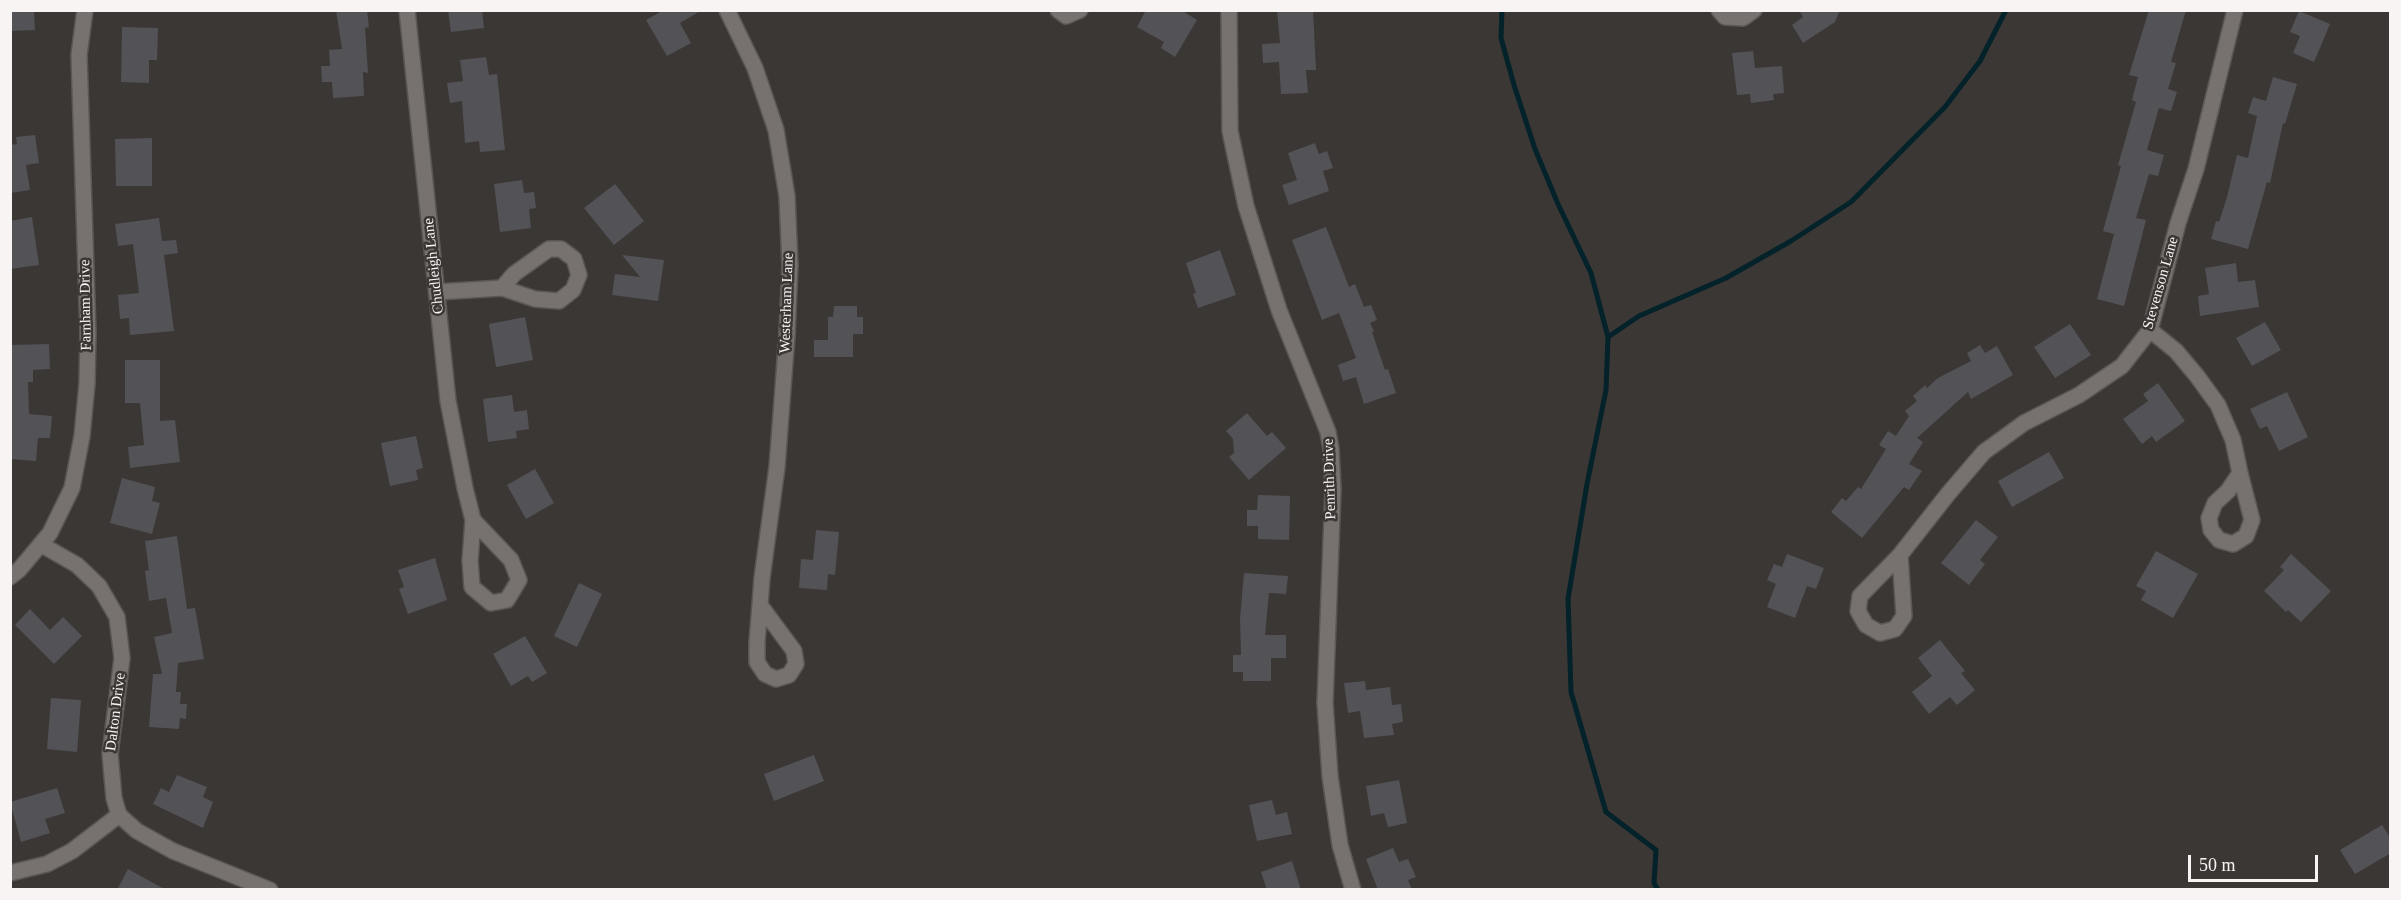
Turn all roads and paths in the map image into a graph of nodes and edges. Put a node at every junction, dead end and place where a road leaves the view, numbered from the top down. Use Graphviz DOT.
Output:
graph roads {
  1 [pos="85,10"];
  2 [pos="407,10"];
  3 [pos="727,10"];
  4 [pos="1058,10"];
  5 [pos="1080,10"];
  6 [pos="1229,10"];
  7 [pos="1719,10"];
  8 [pos="1754,10"];
  9 [pos="2235,10"];
  10 [pos="502,288"];
  11 [pos="437,292"];
  12 [pos="2150,330"];
  13 [pos="2240,473"];
  14 [pos="473,520"];
  15 [pos="42,545"];
  16 [pos="1900,555"];
  17 [pos="10,577"];
  18 [pos="760,605"];
  19 [pos="119,815"];
  20 [pos="10,873"];
  21 [pos="270,890"];
  22 [pos="1353,890"];
  1 -- 15 [label="street, Farnham Drive"];
  2 -- 11 [label="street, Chudleigh Lane"];
  3 -- 18 [label="street, Westerham Lane"];
  4 -- 5 [label="street"];
  6 -- 22 [label="street, Penrith Drive"];
  7 -- 8 [label="street"];
  9 -- 12 [label="street, Stevenson Lane"];
  10 -- 10 [label="street"];
  10 -- 11 [label="street"];
  11 -- 14 [label="street, Chudleigh Lane"];
  12 -- 13 [label="street"];
  12 -- 16 [label="street, Stevenson Lane"];
  14 -- 14 [label="street, Chudleigh Lane"];
  15 -- 17 [label="street, Farnham Drive"];
  15 -- 19 [label="street, Dalton Drive"];
  16 -- 16 [label="street, Stevenson Lane"];
  19 -- 20 [label="street"];
  19 -- 21 [label="street"];
}
